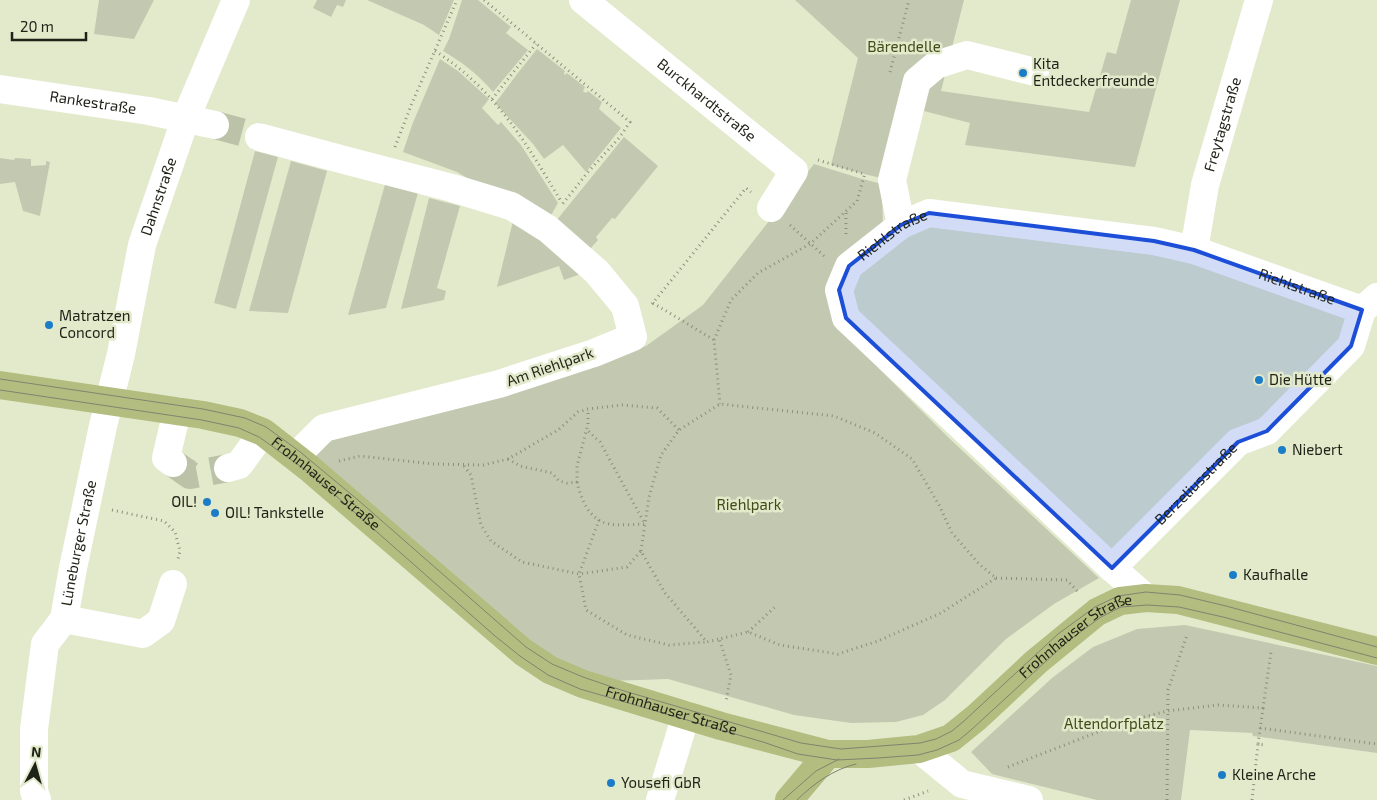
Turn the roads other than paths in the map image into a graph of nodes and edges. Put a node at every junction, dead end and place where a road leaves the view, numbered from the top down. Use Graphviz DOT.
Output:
graph roads {
  1 [pos="236,0"];
  2 [pos="583,0"];
  3 [pos="1259,0"];
  4 [pos="1035,72"];
  5 [pos="0,89"];
  6 [pos="185,120"];
  7 [pos="215,126"];
  8 [pos="259,137"];
  9 [pos="771,208"];
  10 [pos="901,224"];
  11 [pos="1194,250"];
  12 [pos="1370,303"];
  13 [pos="0,385"];
  14 [pos="109,401"];
  15 [pos="177,411"];
  16 [pos="262,432"];
  17 [pos="302,462"];
  18 [pos="173,463"];
  19 [pos="228,468"];
  20 [pos="1112,568"];
  21 [pos="173,584"];
  22 [pos="1146,598"];
  23 [pos="64,618"];
  24 [pos="1377,651"];
  25 [pos="686,715"];
  26 [pos="919,749"];
  27 [pos="828,754"];
  28 [pos="37,800"];
  29 [pos="660,800"];
  30 [pos="789,800"];
  31 [pos="1029,800"];
  1 -- 6 [label="street, Dahnstraße"];
  2 -- 9 [label="street, Burckhardtstraße"];
  3 -- 11 [label="street, Freytagstraße"];
  4 -- 10 [label="street"];
  5 -- 6 [label="street, Rankestraße"];
  6 -- 7 [label="street, Rankestraße"];
  6 -- 14 [label="street, Dahnstraße"];
  8 -- 17 [label="street, Am Riehlpark"];
  10 -- 11 [label="street, Riehlstraße"];
  10 -- 20 [label="street, Riehlstraße"];
  11 -- 12 [label="street, Riehlstraße"];
  12 -- 20 [label="street, Berzeliusstraße"];
  13 -- 14 [label="main road, Frohnhauser Straße"];
  14 -- 15 [label="main road, Frohnhauser Straße"];
  14 -- 23 [label="street, Lüneburger Straße"];
  15 -- 16 [label="main road, Frohnhauser Straße"];
  15 -- 18 [label="street"];
  16 -- 17 [label="main road, Frohnhauser Straße"];
  16 -- 19 [label="street"];
  17 -- 25 [label="main road, Frohnhauser Straße"];
  20 -- 22 [label="street, Riehlstraße"];
  21 -- 23 [label="street"];
  22 -- 24 [label="main road, Frohnhauser Straße"];
  22 -- 26 [label="main road, Frohnhauser Straße"];
  23 -- 28 [label="street, Lüneburger Straße"];
  25 -- 27 [label="main road, Frohnhauser Straße"];
  25 -- 29 [label="street"];
  26 -- 27 [label="main road, Frohnhauser Straße"];
  26 -- 31 [label="street"];
  27 -- 30 [label="main road"];
}
